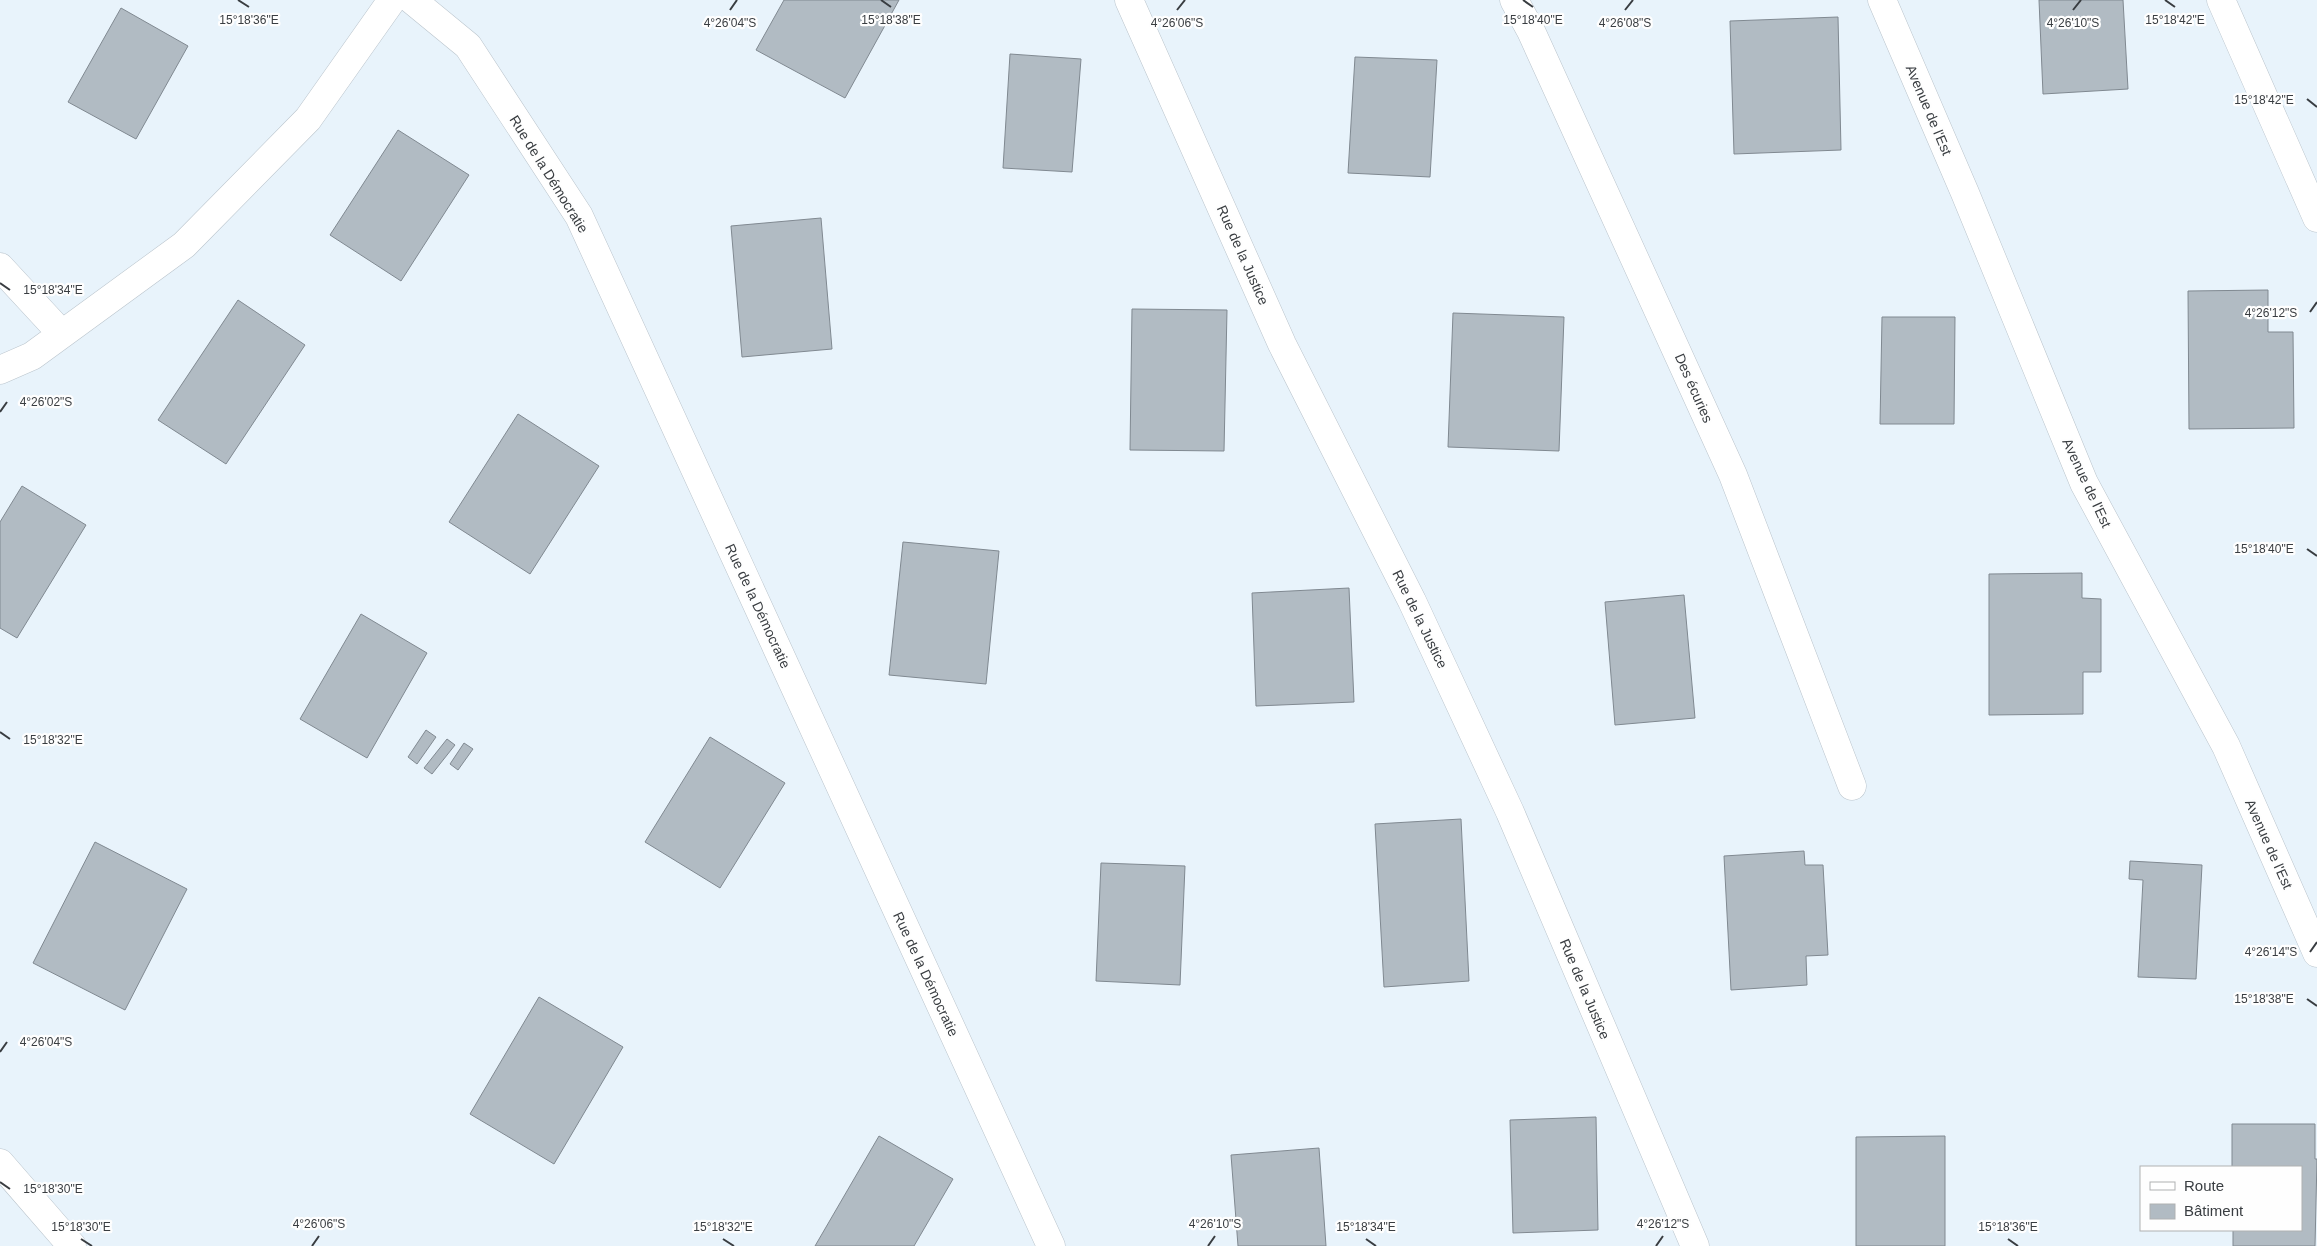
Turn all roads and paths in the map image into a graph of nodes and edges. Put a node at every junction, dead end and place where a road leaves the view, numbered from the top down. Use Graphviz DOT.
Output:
graph roads {
  1 [pos="392,0"];
  2 [pos="412,0"];
  3 [pos="1129,0"];
  4 [pos="1514,0"];
  5 [pos="1882,0"];
  6 [pos="2221,0"];
  7 [pos="2317,218"];
  8 [pos="0,267"];
  9 [pos="62,334"];
  10 [pos="0,370"];
  11 [pos="1852,786"];
  12 [pos="2317,953"];
  13 [pos="0,1163"];
  14 [pos="72,1246"];
  15 [pos="1051,1246"];
  16 [pos="1695,1246"];
  1 -- 9 [label="street"];
  2 -- 15 [label="street, Rue de la Démocratie"];
  3 -- 16 [label="street, Rue de la Justice"];
  4 -- 11 [label="street, Des écuries"];
  5 -- 12 [label="street, Avenue de l'Est"];
  6 -- 7 [label="street"];
  8 -- 9 [label="street"];
  9 -- 10 [label="street"];
  13 -- 14 [label="street"];
}
